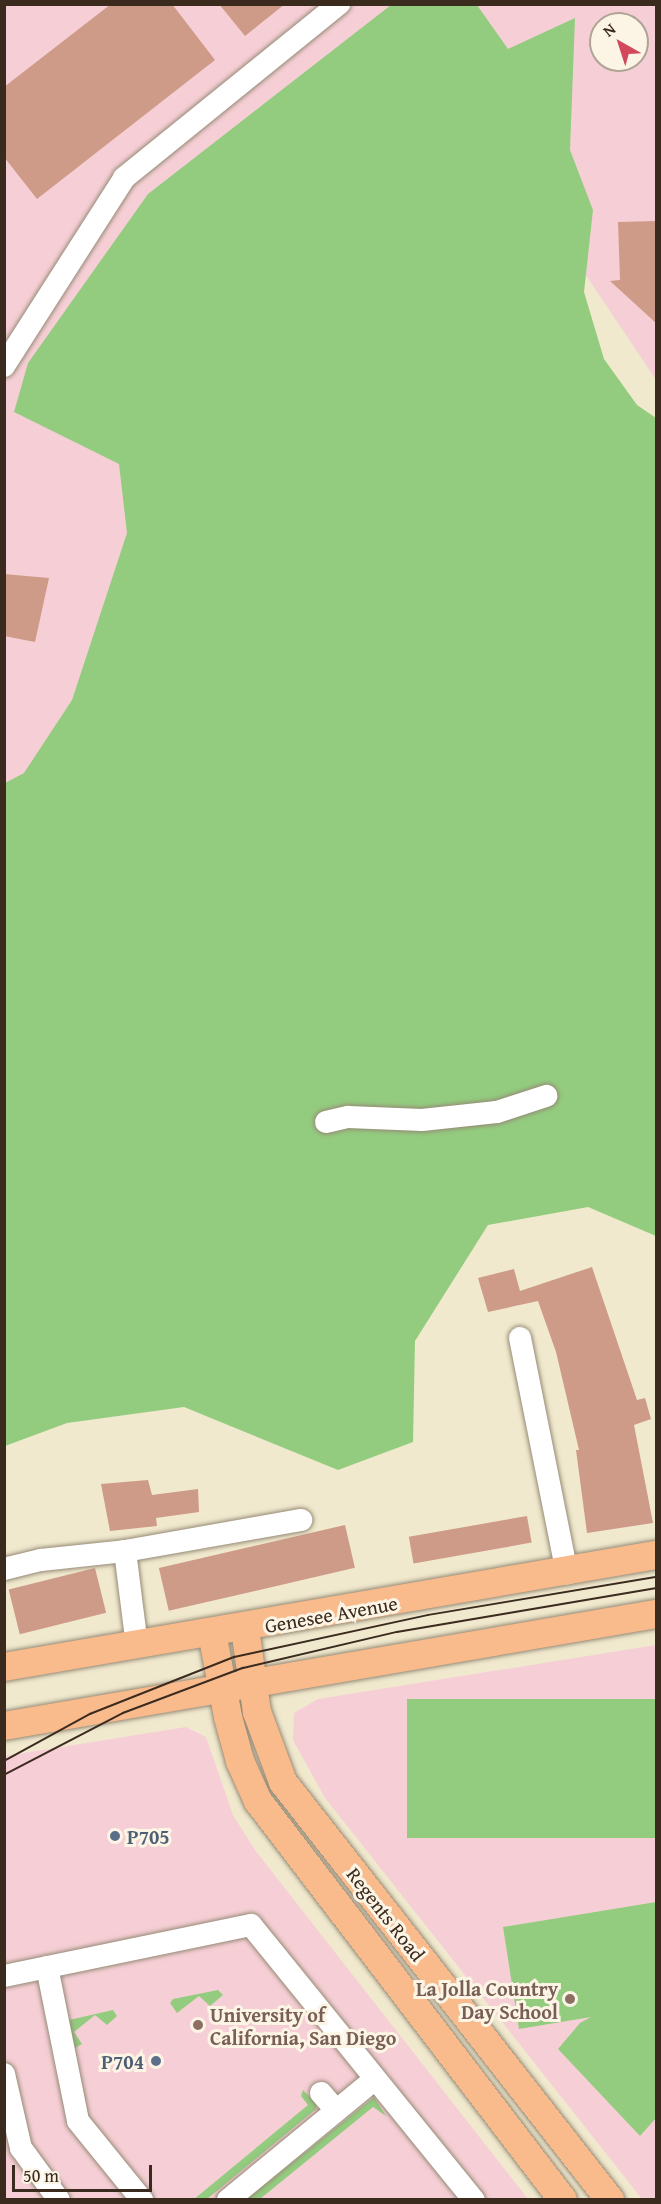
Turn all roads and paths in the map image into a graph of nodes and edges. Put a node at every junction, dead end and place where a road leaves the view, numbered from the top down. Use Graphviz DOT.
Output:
graph roads {
  1 [pos="339,4"];
  2 [pos="4,366"];
  3 [pos="546,1096"];
  4 [pos="326,1122"];
  5 [pos="520,1338"];
  6 [pos="301,1520"];
  7 [pos="125,1551"];
  8 [pos="657,1555"];
  9 [pos="4,1569"];
  10 [pos="567,1573"];
  11 [pos="657,1614"];
  12 [pos="245,1629"];
  13 [pos="212,1633"];
  14 [pos="137,1646"];
  15 [pos="4,1667"];
  16 [pos="254,1684"];
  17 [pos="221,1689"];
  18 [pos="4,1726"];
  19 [pos="46,1966"];
  20 [pos="4,1976"];
  21 [pos="4,2074"];
  22 [pos="375,2079"];
  23 [pos="321,2093"];
  24 [pos="336,2110"];
  25 [pos="59,2199"];
  26 [pos="142,2199"];
  27 [pos="228,2199"];
  28 [pos="474,2199"];
  29 [pos="564,2199"];
  30 [pos="610,2199"];
  1 -- 2 [label="street"];
  3 -- 4 [label="street"];
  5 -- 10 [label="street"];
  6 -- 7 [label="street"];
  7 -- 9 [label="street"];
  7 -- 14 [label="street"];
  8 -- 10 [label="main road, Genesee Avenue"];
  10 -- 12 [label="main road, Genesee Avenue"];
  11 -- 16 [label="main road"];
  12 -- 13 [label="main road, Genesee Avenue"];
  12 -- 16 [label="main road, Regents Road"];
  13 -- 14 [label="main road, Genesee Avenue"];
  13 -- 17 [label="main road, Regents Road"];
  14 -- 15 [label="main road, Genesee Avenue"];
  16 -- 17 [label="main road"];
  16 -- 30 [label="main road, Regents Road"];
  17 -- 18 [label="main road"];
  17 -- 29 [label="main road, Regents Road"];
  19 -- 20 [label="street"];
  19 -- 22 [label="street"];
  19 -- 26 [label="street"];
  21 -- 25 [label="street"];
  22 -- 24 [label="street"];
  22 -- 28 [label="street"];
  23 -- 24 [label="street"];
  24 -- 27 [label="street"];
}
